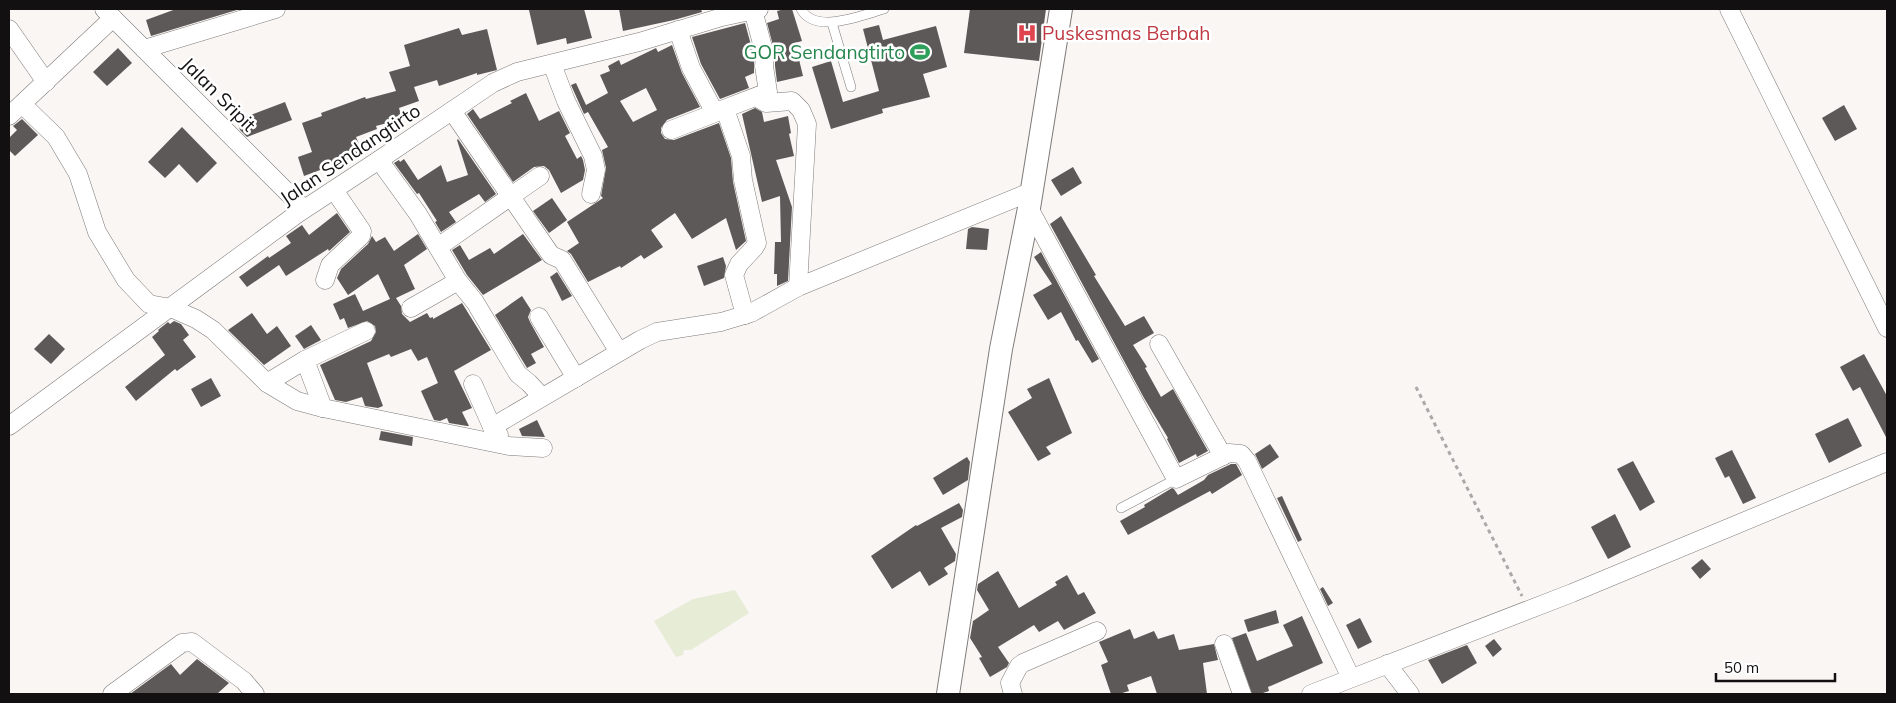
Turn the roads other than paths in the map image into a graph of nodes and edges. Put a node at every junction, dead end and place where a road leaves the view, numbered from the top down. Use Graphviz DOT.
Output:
graph roads {
  1 [pos="276,9"];
  2 [pos="756,9"];
  3 [pos="801,9"];
  4 [pos="884,9"];
  5 [pos="1729,9"];
  6 [pos="1063,10"];
  7 [pos="108,13"];
  8 [pos="832,23"];
  9 [pos="9,29"];
  10 [pos="678,30"];
  11 [pos="144,49"];
  12 [pos="552,64"];
  13 [pos="46,82"];
  14 [pos="851,87"];
  15 [pos="759,96"];
  16 [pos="22,104"];
  17 [pos="452,111"];
  18 [pos="720,111"];
  19 [pos="9,116"];
  20 [pos="671,130"];
  21 [pos="380,160"];
  22 [pos="540,176"];
  23 [pos="334,190"];
  24 [pos="591,194"];
  25 [pos="511,196"];
  26 [pos="1030,200"];
  27 [pos="304,210"];
  28 [pos="438,247"];
  29 [pos="325,280"];
  30 [pos="458,281"];
  31 [pos="798,287"];
  32 [pos="171,308"];
  33 [pos="410,308"];
  34 [pos="745,315"];
  35 [pos="539,316"];
  36 [pos="1887,328"];
  37 [pos="366,331"];
  38 [pos="1159,344"];
  39 [pos="619,352"];
  40 [pos="305,360"];
  41 [pos="576,378"];
  42 [pos="267,384"];
  43 [pos="473,384"];
  44 [pos="542,397"];
  45 [pos="323,408"];
  46 [pos="9,426"];
  47 [pos="492,427"];
  48 [pos="508,446"];
  49 [pos="543,448"];
  50 [pos="1223,456"];
  51 [pos="1887,462"];
  52 [pos="1176,479"];
  53 [pos="1121,508"];
  54 [pos="1098,631"];
  55 [pos="1224,644"];
  56 [pos="1387,664"];
  57 [pos="1351,678"];
  58 [pos="112,694"];
  59 [pos="255,694"];
  60 [pos="948,694"];
  61 [pos="1013,694"];
  62 [pos="1242,694"];
  63 [pos="1311,694"];
  64 [pos="1410,694"];
  1 -- 11 [label="street"];
  2 -- 10 [label="street, Jalan Sendangtirto"];
  2 -- 15 [label="street"];
  3 -- 8 [label="lane"];
  4 -- 8 [label="lane"];
  5 -- 36 [label="street"];
  6 -- 26 [label="street"];
  7 -- 11 [label="street, Jalan Sripit"];
  7 -- 13 [label="street"];
  8 -- 14 [label="lane"];
  9 -- 13 [label="street"];
  10 -- 12 [label="street, Jalan Sendangtirto"];
  10 -- 18 [label="street"];
  11 -- 27 [label="street, Jalan Sripit"];
  12 -- 17 [label="street, Jalan Sendangtirto"];
  12 -- 24 [label="street"];
  13 -- 16 [label="street"];
  15 -- 18 [label="street"];
  15 -- 31 [label="street"];
  16 -- 19 [label="street"];
  16 -- 32 [label="street"];
  17 -- 21 [label="street, Jalan Sendangtirto"];
  17 -- 25 [label="street"];
  18 -- 20 [label="street"];
  18 -- 34 [label="street"];
  21 -- 23 [label="street, Jalan Sendangtirto"];
  21 -- 28 [label="street"];
  22 -- 25 [label="street"];
  23 -- 27 [label="street, Jalan Sendangtirto"];
  23 -- 29 [label="street"];
  25 -- 28 [label="street"];
  25 -- 39 [label="street"];
  26 -- 31 [label="street"];
  26 -- 52 [label="street"];
  26 -- 60 [label="street"];
  27 -- 32 [label="street, Jalan Sendangtirto"];
  28 -- 30 [label="street"];
  30 -- 33 [label="street"];
  30 -- 44 [label="street"];
  31 -- 34 [label="street"];
  32 -- 42 [label="street"];
  32 -- 46 [label="street, Jalan Sendangtirto"];
  34 -- 39 [label="street"];
  35 -- 41 [label="street"];
  37 -- 40 [label="street"];
  38 -- 50 [label="street"];
  39 -- 41 [label="street"];
  40 -- 42 [label="street"];
  40 -- 45 [label="street"];
  41 -- 44 [label="street"];
  42 -- 45 [label="street"];
  43 -- 47 [label="street"];
  44 -- 47 [label="street"];
  45 -- 48 [label="street"];
  47 -- 48 [label="street"];
  48 -- 49 [label="street"];
  50 -- 52 [label="street"];
  50 -- 57 [label="street"];
  51 -- 56 [label="street"];
  52 -- 53 [label="lane"];
  54 -- 61 [label="street"];
  55 -- 62 [label="street"];
  56 -- 57 [label="street"];
  56 -- 64 [label="street"];
  57 -- 63 [label="street"];
  58 -- 59 [label="street"];
}
